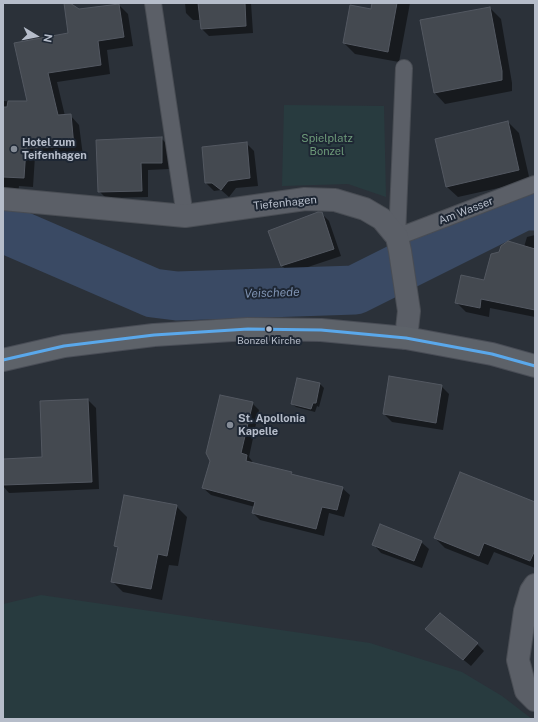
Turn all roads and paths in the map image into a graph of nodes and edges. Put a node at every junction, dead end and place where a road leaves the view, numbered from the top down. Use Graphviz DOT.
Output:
graph roads {
  1 [pos="153,3"];
  2 [pos="404,68"];
  3 [pos="535,184"];
  4 [pos="3,199"];
  5 [pos="185,216"];
  6 [pos="398,244"];
  7 [pos="406,338"];
  8 [pos="3,360"];
  9 [pos="535,366"];
  10 [pos="535,585"];
  11 [pos="535,700"];
  1 -- 5 [label="lane"];
  2 -- 6 [label="lane"];
  3 -- 6 [label="lane, Am Wasser"];
  4 -- 5 [label="street, Tiefenhagen"];
  5 -- 6 [label="street, Tiefenhagen"];
  6 -- 7 [label="street"];
  7 -- 8 [label="main road"];
  7 -- 9 [label="main road"];
  10 -- 11 [label="street"];
}
